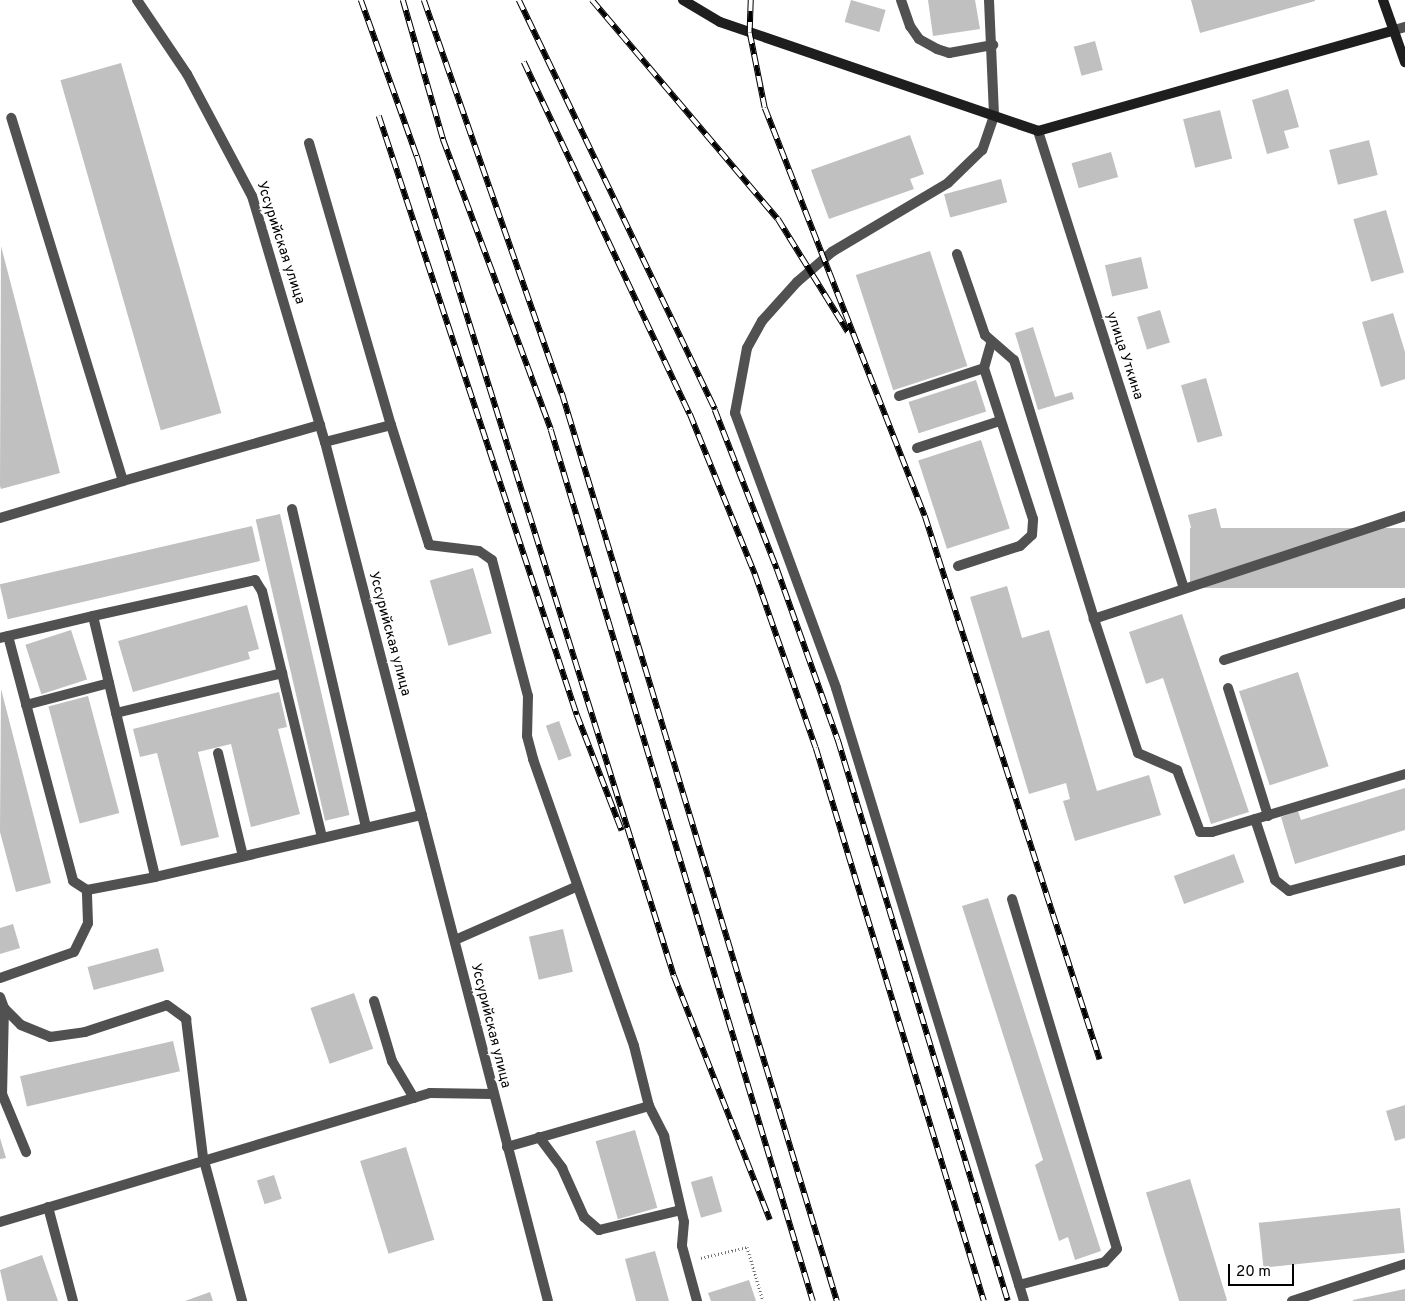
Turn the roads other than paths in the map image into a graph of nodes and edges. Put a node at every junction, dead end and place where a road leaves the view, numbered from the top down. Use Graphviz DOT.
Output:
graph roads {
  1 [pos="137,0"];
  2 [pos="683,0"];
  3 [pos="901,0"];
  4 [pos="989,0"];
  5 [pos="1383,0"];
  6 [pos="1405,27"];
  7 [pos="1392,31"];
  8 [pos="993,45"];
  9 [pos="1405,62"];
  10 [pos="994,116"];
  11 [pos="11,118"];
  12 [pos="1038,132"];
  13 [pos="309,143"];
  14 [pos="957,254"];
  15 [pos="991,344"];
  16 [pos="984,368"];
  17 [pos="899,396"];
  18 [pos="1000,421"];
  19 [pos="320,425"];
  20 [pos="391,425"];
  21 [pos="324,442"];
  22 [pos="917,448"];
  23 [pos="123,481"];
  24 [pos="292,509"];
  25 [pos="1405,516"];
  26 [pos="0,518"];
  27 [pos="958,566"];
  28 [pos="1184,588"];
  29 [pos="1405,603"];
  30 [pos="92,616"];
  31 [pos="1094,619"];
  32 [pos="4,637"];
  33 [pos="1224,660"];
  34 [pos="282,673"];
  35 [pos="108,683"];
  36 [pos="1228,688"];
  37 [pos="26,704"];
  38 [pos="116,713"];
  39 [pos="218,753"];
  40 [pos="1405,774"];
  41 [pos="422,815"];
  42 [pos="1268,816"];
  43 [pos="1255,819"];
  44 [pos="366,827"];
  45 [pos="322,838"];
  46 [pos="243,856"];
  47 [pos="1405,860"];
  48 [pos="155,877"];
  49 [pos="576,887"];
  50 [pos="87,890"];
  51 [pos="1012,899"];
  52 [pos="454,940"];
  53 [pos="0,978"];
  54 [pos="0,997"];
  55 [pos="374,1001"];
  56 [pos="4,1008"];
  57 [pos="493,1094"];
  58 [pos="414,1098"];
  59 [pos="649,1106"];
  60 [pos="539,1137"];
  61 [pos="507,1147"];
  62 [pos="26,1152"];
  63 [pos="203,1157"];
  64 [pos="48,1206"];
  65 [pos="681,1210"];
  66 [pos="0,1222"];
  67 [pos="1405,1264"];
  68 [pos="1019,1285"];
  69 [pos="73,1301"];
  70 [pos="242,1301"];
  71 [pos="548,1301"];
  72 [pos="697,1301"];
  73 [pos="1024,1301"];
  74 [pos="1292,1301"];
  1 -- 19 [label="street, Уссурийская улица"];
  2 -- 10 [label="main road"];
  3 -- 8 [label="street"];
  4 -- 8 [label="street"];
  5 -- 7 [label="main road"];
  6 -- 7 [label="street"];
  7 -- 9 [label="main road"];
  7 -- 12 [label="main road"];
  8 -- 10 [label="street"];
  10 -- 12 [label="main road"];
  10 -- 68 [label="street"];
  11 -- 23 [label="street"];
  12 -- 28 [label="street, улица Уткина"];
  13 -- 20 [label="street"];
  14 -- 15 [label="street"];
  15 -- 16 [label="street"];
  15 -- 31 [label="street"];
  16 -- 17 [label="street"];
  16 -- 18 [label="street"];
  18 -- 22 [label="street"];
  18 -- 27 [label="street"];
  19 -- 21 [label="street, Уссурийская улица"];
  19 -- 23 [label="street"];
  20 -- 21 [label="street"];
  20 -- 49 [label="street"];
  21 -- 41 [label="street, Уссурийская улица"];
  23 -- 26 [label="street"];
  24 -- 44 [label="street"];
  25 -- 28 [label="street"];
  28 -- 31 [label="street"];
  29 -- 33 [label="street"];
  30 -- 32 [label="street"];
  30 -- 34 [label="street"];
  30 -- 35 [label="street"];
  31 -- 43 [label="street"];
  32 -- 37 [label="street"];
  34 -- 38 [label="street"];
  34 -- 45 [label="street"];
  35 -- 37 [label="street"];
  35 -- 38 [label="street"];
  36 -- 42 [label="street"];
  37 -- 50 [label="street"];
  38 -- 48 [label="street"];
  39 -- 46 [label="street"];
  40 -- 42 [label="street"];
  41 -- 44 [label="street"];
  41 -- 52 [label="street, Уссурийская улица"];
  42 -- 43 [label="street"];
  43 -- 47 [label="street"];
  44 -- 45 [label="street"];
  45 -- 46 [label="street"];
  46 -- 48 [label="street"];
  48 -- 50 [label="street"];
  49 -- 52 [label="street"];
  49 -- 59 [label="street"];
  50 -- 53 [label="street"];
  51 -- 68 [label="street"];
  52 -- 57 [label="street, Уссурийская улица"];
  54 -- 56 [label="street"];
  55 -- 58 [label="street"];
  56 -- 62 [label="street"];
  56 -- 63 [label="street"];
  57 -- 58 [label="street"];
  57 -- 61 [label="street, Уссурийская улица"];
  58 -- 63 [label="street"];
  59 -- 60 [label="street"];
  59 -- 65 [label="street"];
  60 -- 61 [label="street"];
  60 -- 65 [label="street"];
  61 -- 71 [label="street, Уссурийская улица"];
  63 -- 64 [label="street"];
  63 -- 70 [label="street"];
  64 -- 66 [label="street"];
  64 -- 69 [label="street"];
  65 -- 72 [label="street"];
  67 -- 74 [label="street"];
  68 -- 73 [label="street"];
}
